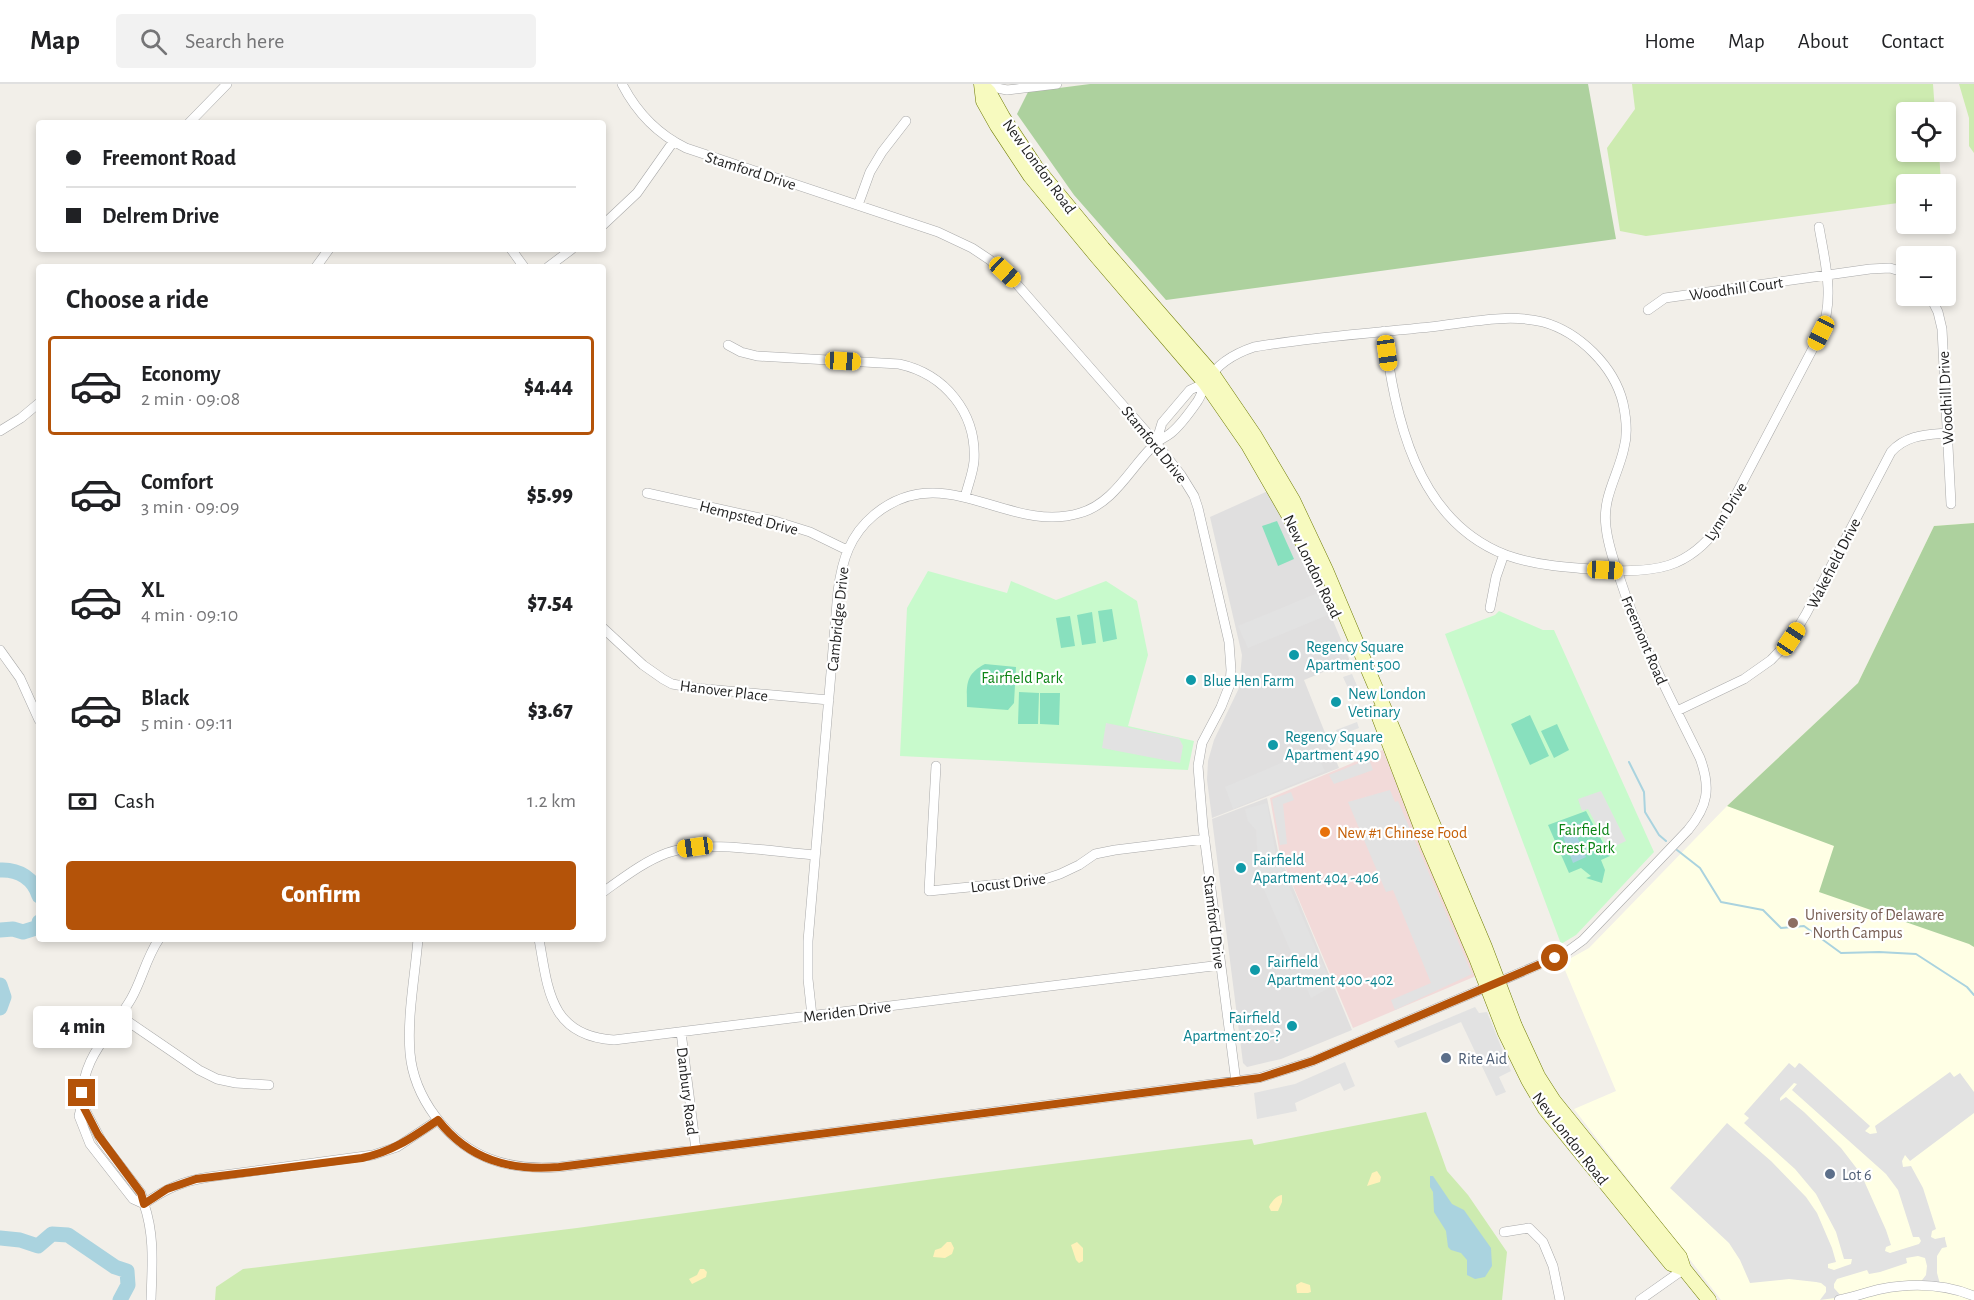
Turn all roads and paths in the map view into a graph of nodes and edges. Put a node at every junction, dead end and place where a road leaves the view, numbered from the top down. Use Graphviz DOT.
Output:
graph roads {
  1 [pos="227,84"];
  2 [pos="622,84"];
  3 [pos="981,84"];
  4 [pos="1057,84"];
  5 [pos="192,120"];
  6 [pos="906,121"];
  7 [pos="673,142"];
  8 [pos="858,205"];
  9 [pos="606,222"];
  10 [pos="1820,227"];
  11 [pos="568,252"];
  12 [pos="552,264"];
  13 [pos="1896,270"];
  14 [pos="1827,275"];
  15 [pos="1935,306"];
  16 [pos="1648,310"];
  17 [pos="1384,331"];
  18 [pos="728,345"];
  19 [pos="1209,378"];
  20 [pos="36,406"];
  21 [pos="0,431"];
  22 [pos="1947,433"];
  23 [pos="1156,443"];
  24 [pos="647,493"];
  25 [pos="965,497"];
  26 [pos="1951,504"];
  27 [pos="847,550"];
  28 [pos="1504,554"];
  29 [pos="1617,570"];
  30 [pos="1490,608"];
  31 [pos="606,631"];
  32 [pos="0,650"];
  33 [pos="829,700"];
  34 [pos="1677,711"];
  35 [pos="36,713"];
  36 [pos="936,766"];
  37 [pos="1205,839"];
  38 [pos="815,855"];
  39 [pos="606,890"];
  40 [pos="157,942"];
  41 [pos="418,942"];
  42 [pos="540,942"];
  43 [pos="1221,965"];
  44 [pos="1493,984"];
  45 [pos="120,1016"];
  46 [pos="812,1016"];
  47 [pos="681,1032"];
  48 [pos="1236,1082"];
  49 [pos="269,1085"];
  50 [pos="438,1120"];
  51 [pos="696,1150"];
  52 [pos="144,1204"];
  53 [pos="1504,1232"];
  54 [pos="1684,1269"];
  55 [pos="1974,1296"];
  56 [pos="151,1300"];
  57 [pos="1560,1300"];
  58 [pos="1640,1300"];
  59 [pos="1709,1300"];
  60 [pos="1839,1300"];
  1 -- 5 [label="street"];
  2 -- 7 [label="street, Stamford Drive"];
  3 -- 4 [label="street"];
  3 -- 19 [label="main road, New London Road"];
  6 -- 8 [label="street"];
  7 -- 8 [label="street, Stamford Drive"];
  7 -- 9 [label="street"];
  8 -- 23 [label="street, Stamford Drive"];
  10 -- 14 [label="street, Lynn Drive"];
  11 -- 12 [label="street"];
  13 -- 14 [label="street"];
  14 -- 16 [label="street, Woodhill Court"];
  14 -- 29 [label="street, Lynn Drive"];
  15 -- 22 [label="street, Woodhill Drive"];
  17 -- 19 [label="street, Freemont Road"];
  17 -- 28 [label="street, Lynn Drive"];
  17 -- 29 [label="street, Freemont Road"];
  18 -- 25 [label="street"];
  19 -- 23 [label="street, Cambridge Drive"];
  19 -- 23 [label="street, Cambridge Drive"];
  19 -- 44 [label="main road, New London Road"];
  20 -- 21 [label="street"];
  22 -- 26 [label="street, Woodhill Drive"];
  22 -- 34 [label="street, Wakefield Drive"];
  23 -- 25 [label="street, Cambridge Drive"];
  23 -- 37 [label="street, Stamford Drive"];
  24 -- 27 [label="street, Hempsted Drive"];
  25 -- 27 [label="street, Cambridge Drive"];
  27 -- 33 [label="street, Cambridge Drive"];
  28 -- 29 [label="street, Lynn Drive"];
  28 -- 30 [label="street"];
  29 -- 34 [label="street, Freemont Road"];
  31 -- 33 [label="street, Hanover Place"];
  32 -- 35 [label="street"];
  33 -- 38 [label="street, Cambridge Drive"];
  34 -- 44 [label="street, Freemont Road"];
  36 -- 37 [label="street, Locust Drive"];
  37 -- 43 [label="street, Stamford Drive"];
  38 -- 39 [label="street"];
  38 -- 46 [label="street, Cambridge Drive"];
  40 -- 45 [label="street"];
  41 -- 50 [label="street, Freemont Road"];
  42 -- 47 [label="street, Meriden Drive"];
  43 -- 46 [label="street, Meriden Drive"];
  43 -- 48 [label="street, Stamford Drive"];
  44 -- 48 [label="street, Freemont Road"];
  44 -- 54 [label="main road, New London Road"];
  45 -- 49 [label="street"];
  45 -- 52 [label="street"];
  46 -- 47 [label="street, Meriden Drive"];
  47 -- 51 [label="street, Danbury Road"];
  48 -- 51 [label="street, Freemont Road"];
  50 -- 51 [label="street, Freemont Road"];
  50 -- 52 [label="street"];
  52 -- 56 [label="street"];
  53 -- 57 [label="street"];
  54 -- 58 [label="street"];
  54 -- 59 [label="main road, New London Road"];
  55 -- 60 [label="street"];
}
